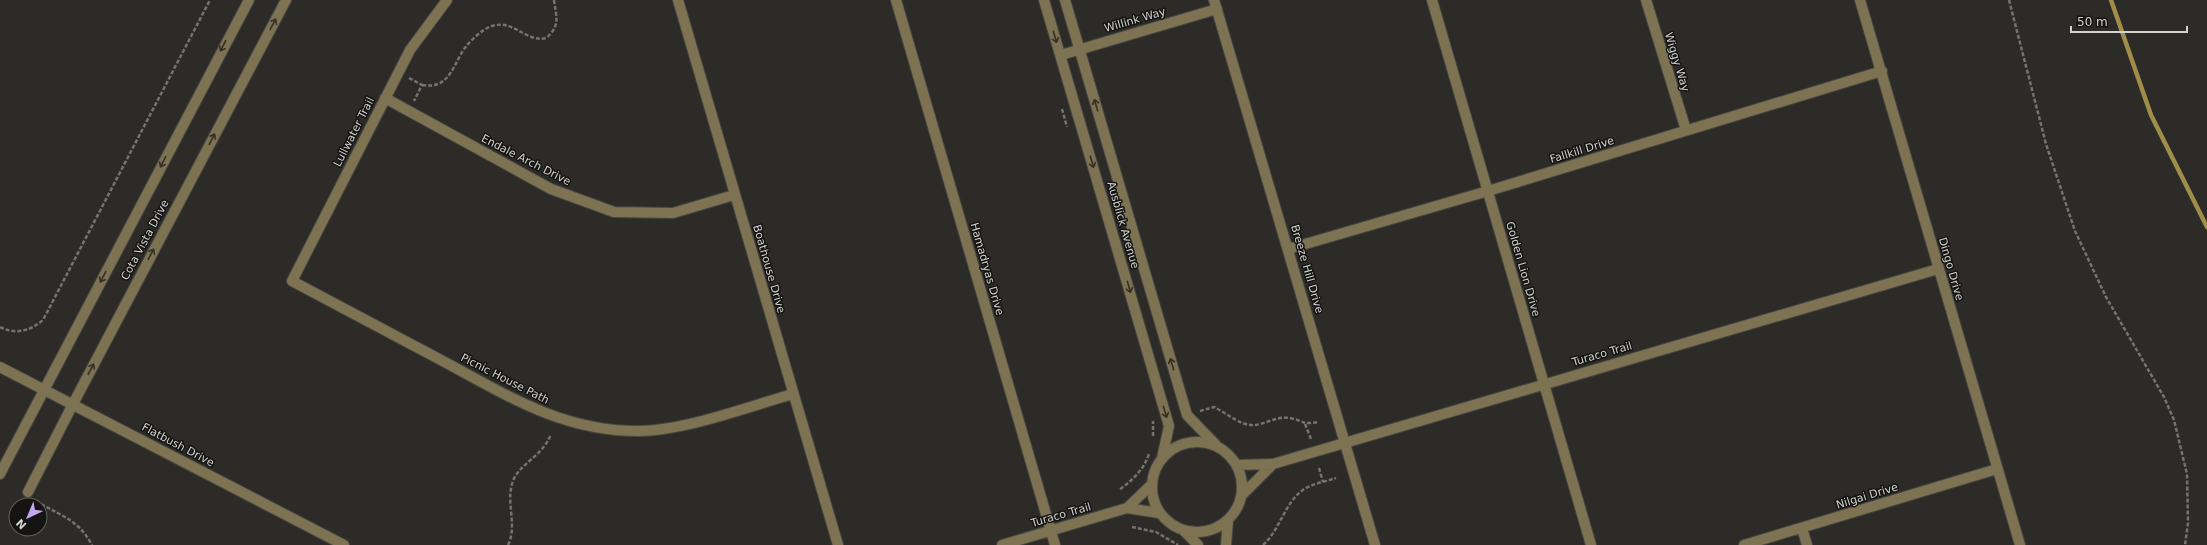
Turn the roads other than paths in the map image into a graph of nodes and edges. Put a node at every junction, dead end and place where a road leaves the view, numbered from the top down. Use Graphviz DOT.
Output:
graph roads {
  1 [pos="248,0"];
  2 [pos="286,0"];
  3 [pos="447,0"];
  4 [pos="678,0"];
  5 [pos="896,0"];
  6 [pos="1044,0"];
  7 [pos="1065,0"];
  8 [pos="1432,0"];
  9 [pos="1646,0"];
  10 [pos="1860,0"];
  11 [pos="1216,4"];
  12 [pos="1079,49"];
  13 [pos="1060,55"];
  14 [pos="1882,71"];
  15 [pos="385,98"];
  16 [pos="1686,130"];
  17 [pos="1488,191"];
  18 [pos="734,195"];
  19 [pos="1288,248"];
  20 [pos="1938,269"];
  21 [pos="292,281"];
  22 [pos="0,367"];
  23 [pos="1544,384"];
  24 [pos="45,389"];
  25 [pos="793,394"];
  26 [pos="73,404"];
  27 [pos="1346,443"];
  28 [pos="1216,445"];
  29 [pos="1162,458"];
  30 [pos="1274,464"];
  31 [pos="1237,465"];
  32 [pos="1997,469"];
  33 [pos="0,474"];
  34 [pos="1151,484"];
  35 [pos="28,492"];
  36 [pos="1242,495"];
  37 [pos="1127,508"];
  38 [pos="1159,513"];
  39 [pos="1228,521"];
  40 [pos="1802,528"];
  41 [pos="1051,531"];
  42 [pos="1184,531"];
  43 [pos="344,545"];
  44 [pos="838,545"];
  45 [pos="1002,545"];
  46 [pos="1055,545"];
  47 [pos="1198,545"];
  48 [pos="1226,545"];
  49 [pos="1375,545"];
  50 [pos="1591,545"];
  51 [pos="1744,545"];
  52 [pos="1807,545"];
  53 [pos="2020,545"];
  1 -- 24 [label="street, Cota Vista Drive, one-way"];
  26 -- 2 [label="street, Cota Vista Drive, one-way"];
  3 -- 15 [label="street, Lullwater Trail"];
  4 -- 18 [label="street, Boathouse Drive"];
  5 -- 41 [label="street, Hamadryas Drive"];
  6 -- 13 [label="street, Ausblick Avenue, one-way"];
  7 -- 12 [label="street, Ausblick Avenue"];
  8 -- 17 [label="street, Golden Lion Drive"];
  9 -- 16 [label="street, Wiggy Way"];
  10 -- 14 [label="street, Dingo Drive"];
  11 -- 12 [label="street, Willink Way"];
  11 -- 19 [label="street, Breeze Hill Drive"];
  12 -- 13 [label="street, Willink Way"];
  28 -- 12 [label="street, Ausblick Avenue, one-way"];
  13 -- 29 [label="street, Ausblick Avenue, one-way"];
  14 -- 16 [label="street, Fallkill Drive"];
  14 -- 20 [label="street, Dingo Drive"];
  15 -- 18 [label="street, Endale Arch Drive"];
  15 -- 21 [label="street, Lullwater Trail"];
  16 -- 17 [label="street, Fallkill Drive"];
  17 -- 19 [label="street, Fallkill Drive"];
  17 -- 23 [label="street, Golden Lion Drive"];
  18 -- 25 [label="street, Boathouse Drive"];
  19 -- 27 [label="street, Breeze Hill Drive"];
  20 -- 23 [label="street, Turaco Trail"];
  20 -- 32 [label="street, Dingo Drive"];
  21 -- 25 [label="street, Picnic House Path"];
  22 -- 24 [label="street, Flatbush Drive"];
  23 -- 27 [label="street, Turaco Trail"];
  23 -- 50 [label="street, Golden Lion Drive"];
  24 -- 26 [label="street, Flatbush Drive"];
  24 -- 33 [label="street, Cota Vista Drive"];
  25 -- 44 [label="street, Boathouse Drive"];
  26 -- 35 [label="street, Cota Vista Drive"];
  26 -- 43 [label="street, Flatbush Drive"];
  27 -- 30 [label="street, Turaco Trail"];
  27 -- 49 [label="street, Breeze Hill Drive"];
  28 -- 29 [label="street"];
  28 -- 31 [label="street"];
  29 -- 34 [label="street"];
  30 -- 31 [label="street, Turaco Trail"];
  30 -- 36 [label="street, Turaco Trail"];
  31 -- 36 [label="street"];
  32 -- 40 [label="street, Nilgai Drive"];
  32 -- 53 [label="street, Dingo Drive"];
  34 -- 37 [label="street, Turaco Trail"];
  34 -- 38 [label="street"];
  36 -- 39 [label="street"];
  37 -- 38 [label="street, Turaco Trail"];
  37 -- 41 [label="street, Turaco Trail"];
  38 -- 42 [label="street"];
  39 -- 42 [label="street"];
  39 -- 48 [label="street"];
  40 -- 51 [label="street, Nilgai Drive"];
  40 -- 52 [label="street"];
  41 -- 45 [label="street, Turaco Trail"];
  41 -- 46 [label="street, Hamadryas Drive"];
  42 -- 47 [label="street"];
}
